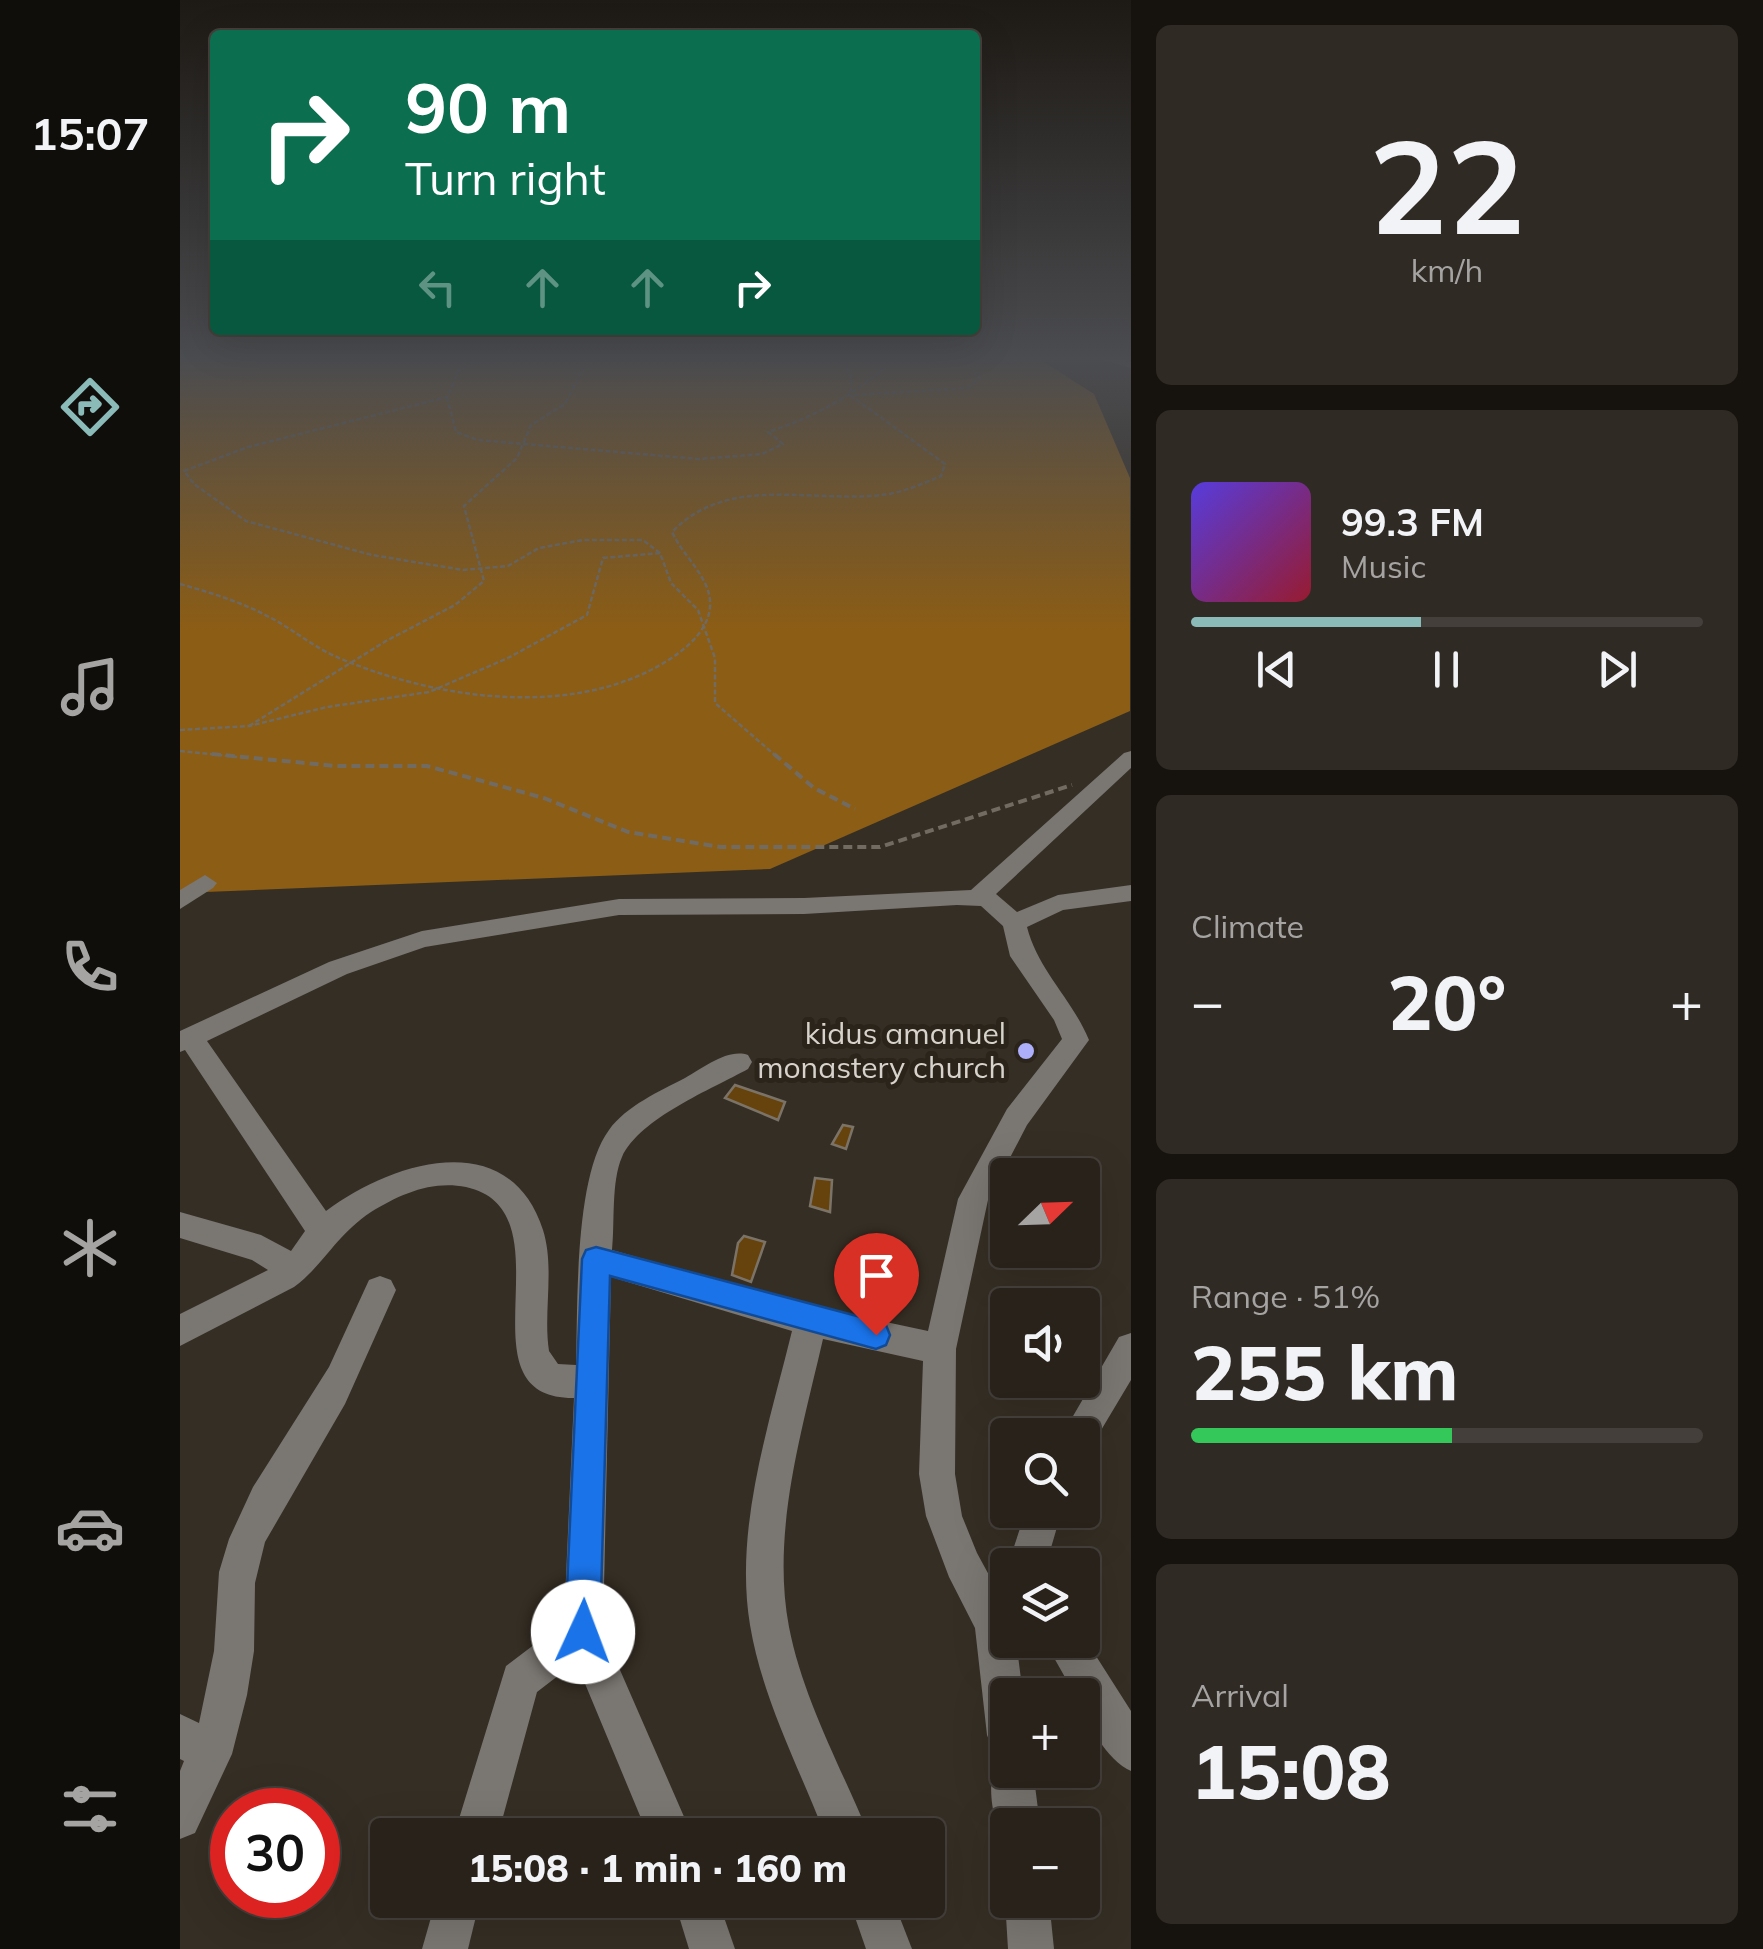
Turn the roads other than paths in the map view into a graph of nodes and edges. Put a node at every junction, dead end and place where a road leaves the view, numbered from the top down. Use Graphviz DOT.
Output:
graph roads {
  1 [pos="1125,763"];
  2 [pos="205,882"];
  3 [pos="1130,893"];
  4 [pos="180,901"];
  5 [pos="998,910"];
  6 [pos="185,1039"];
  7 [pos="739,1062"];
  8 [pos="180,1225"];
  9 [pos="323,1232"];
  10 [pos="596,1259"];
  11 [pos="294,1269"];
  12 [pos="380,1290"];
  13 [pos="810,1320"];
  14 [pos="180,1331"];
  15 [pos="1130,1348"];
  16 [pos="940,1349"];
  17 [pos="593,1380"];
  18 [pos="1089,1418"];
  19 [pos="990,1602"];
  20 [pos="583,1632"];
  21 [pos="1075,1658"];
  22 [pos="196,1745"];
  23 [pos="1130,1750"];
  24 [pos="180,1818"];
  25 [pos="481,1818"];
  26 [pos="663,1818"];
  27 [pos="839,1818"];
  28 [pos="453,1918"];
  29 [pos="702,1918"];
  30 [pos="878,1918"];
  31 [pos="1028,1918"];
  32 [pos="445,1949"];
  33 [pos="712,1949"];
  34 [pos="890,1949"];
  35 [pos="1031,1949"];
  1 -- 5 [label="street"];
  2 -- 4 [label="street"];
  3 -- 5 [label="street"];
  5 -- 6 [label="street"];
  5 -- 16 [label="street"];
  6 -- 9 [label="street"];
  7 -- 10 [label="street"];
  8 -- 11 [label="street"];
  9 -- 11 [label="street"];
  9 -- 17 [label="street"];
  10 -- 13 [label="street"];
  10 -- 17 [label="street"];
  11 -- 14 [label="street"];
  12 -- 22 [label="street"];
  13 -- 16 [label="street"];
  13 -- 27 [label="street"];
  15 -- 18 [label="street"];
  16 -- 19 [label="street"];
  17 -- 20 [label="street"];
  20 -- 25 [label="street"];
  20 -- 26 [label="street"];
  21 -- 23 [label="street"];
  22 -- 24 [label="street"];
  28 -- 32 [label="street"];
  29 -- 33 [label="street"];
  30 -- 34 [label="street"];
  31 -- 35 [label="street"];
}
